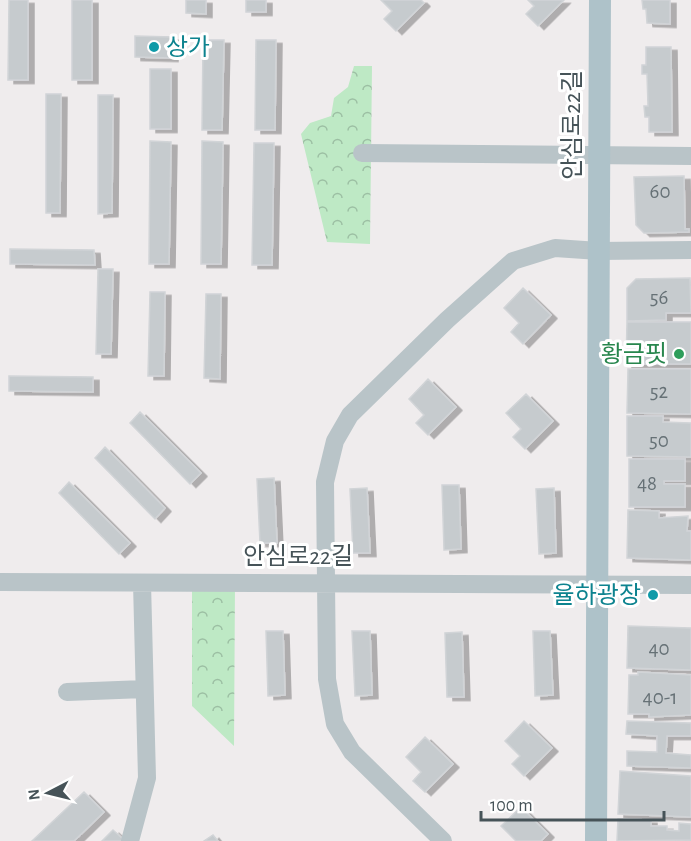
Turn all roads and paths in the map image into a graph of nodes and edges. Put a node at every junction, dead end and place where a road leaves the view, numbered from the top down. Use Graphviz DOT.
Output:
graph roads {
  1 [pos="600,0"];
  2 [pos="362,153"];
  3 [pos="599,154"];
  4 [pos="691,156"];
  5 [pos="599,250"];
  6 [pos="691,250"];
  7 [pos="0,582"];
  8 [pos="142,583"];
  9 [pos="326,583"];
  10 [pos="596,584"];
  11 [pos="691,585"];
  12 [pos="144,689"];
  13 [pos="67,692"];
  14 [pos="130,841"];
  15 [pos="443,841"];
  16 [pos="596,841"];
  1 -- 3 [label="main road, 안심로22길"];
  2 -- 3 [label="street"];
  3 -- 4 [label="street"];
  3 -- 5 [label="main road, 안심로22길"];
  5 -- 6 [label="street"];
  5 -- 9 [label="street"];
  5 -- 10 [label="main road, 안심로22길"];
  7 -- 8 [label="street, 안심로22길"];
  8 -- 9 [label="street, 안심로22길"];
  8 -- 12 [label="street"];
  9 -- 10 [label="street, 안심로22길"];
  9 -- 15 [label="street"];
  10 -- 11 [label="street"];
  10 -- 16 [label="main road, 안심로22길"];
  12 -- 13 [label="street"];
  12 -- 14 [label="street"];
}
